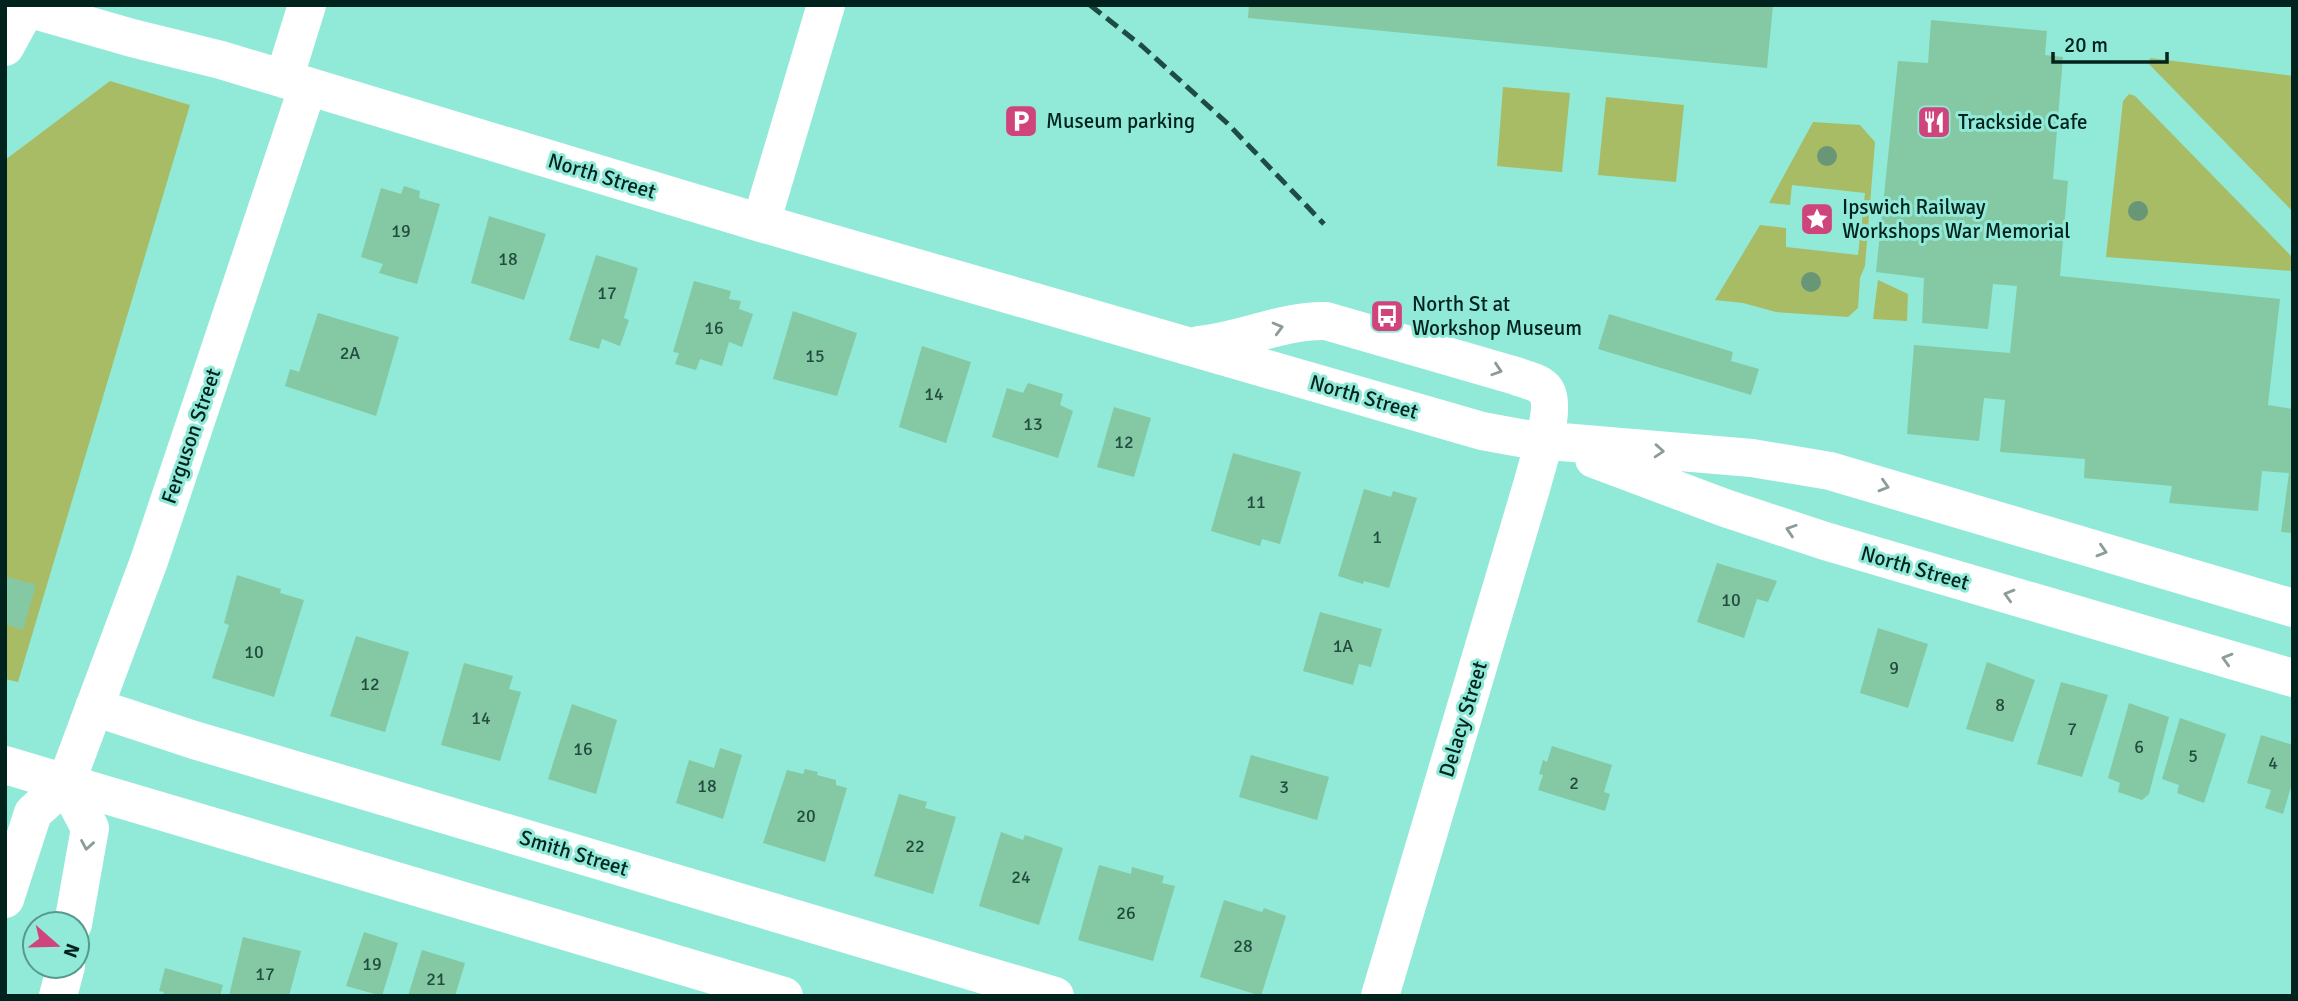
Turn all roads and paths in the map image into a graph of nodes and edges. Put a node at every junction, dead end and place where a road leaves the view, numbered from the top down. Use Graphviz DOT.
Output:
graph roads {
  1 [pos="307,5"];
  2 [pos="826,5"];
  3 [pos="24,6"];
  4 [pos="5,47"];
  5 [pos="296,83"];
  6 [pos="761,223"];
  7 [pos="1187,346"];
  8 [pos="1543,440"];
  9 [pos="2293,608"];
  10 [pos="2293,678"];
  11 [pos="94,708"];
  12 [pos="5,765"];
  13 [pos="66,783"];
  14 [pos="5,899"];
  15 [pos="76,910"];
  16 [pos="784,996"];
  17 [pos="1055,996"];
  18 [pos="1380,996"];
  1 -- 5 [label="street, Ferguson Street"];
  2 -- 6 [label="street"];
  3 -- 4 [label="street"];
  3 -- 5 [label="street, North Street"];
  5 -- 6 [label="street, North Street"];
  5 -- 11 [label="street, Ferguson Street"];
  6 -- 7 [label="street, North Street"];
  7 -- 8 [label="street, North Street"];
  7 -- 8 [label="street, North Street, one-way"];
  8 -- 9 [label="street, North Street, one-way"];
  10 -- 8 [label="street, North Street, one-way"];
  8 -- 18 [label="street, Delacy Street"];
  11 -- 13 [label="street, Ferguson Street"];
  11 -- 17 [label="street, Smith Street"];
  12 -- 13 [label="street"];
  13 -- 14 [label="street, Ferguson Street"];
  13 -- 15 [label="street, one-way"];
  13 -- 16 [label="street"];
}
